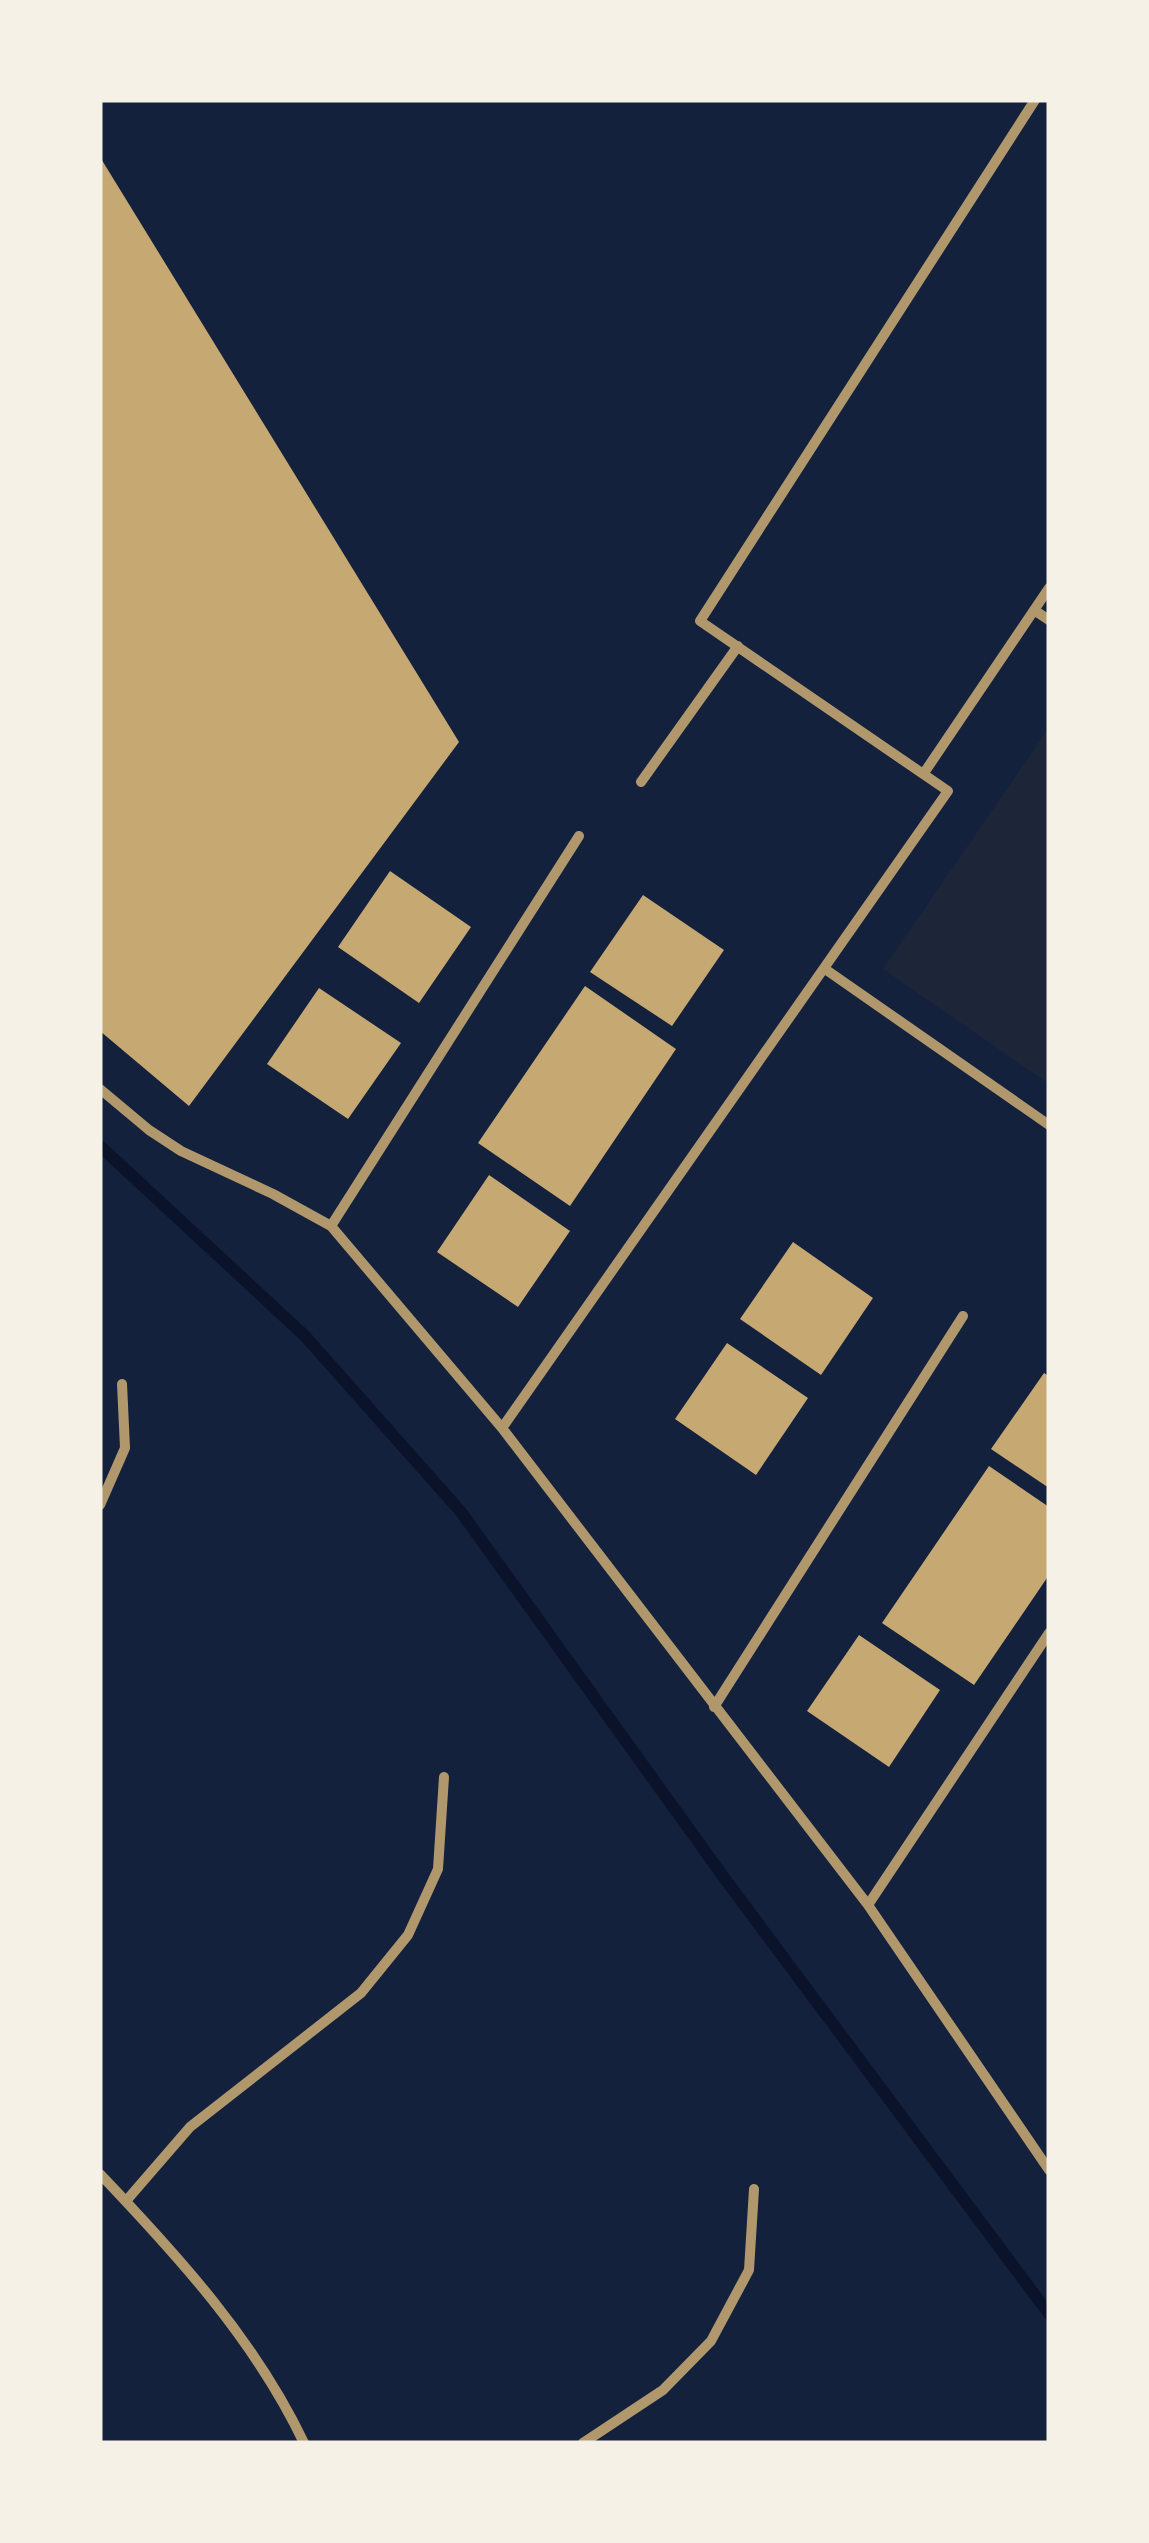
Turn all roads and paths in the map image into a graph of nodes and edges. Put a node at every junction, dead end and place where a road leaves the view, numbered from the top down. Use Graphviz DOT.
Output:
graph roads {
  1 [pos="1035,100"];
  2 [pos="1049,588"];
  3 [pos="1034,610"];
  4 [pos="1049,620"];
  5 [pos="738,646"];
  6 [pos="924,773"];
  7 [pos="641,782"];
  8 [pos="579,836"];
  9 [pos="826,968"];
  10 [pos="100,1089"];
  11 [pos="1049,1125"];
  12 [pos="330,1226"];
  13 [pos="963,1316"];
  14 [pos="122,1384"];
  15 [pos="502,1428"];
  16 [pos="100,1505"];
  17 [pos="1049,1633"];
  18 [pos="714,1708"];
  19 [pos="444,1777"];
  20 [pos="868,1906"];
  21 [pos="1049,2170"];
  22 [pos="100,2174"];
  23 [pos="754,2190"];
  24 [pos="126,2202"];
  25 [pos="304,2443"];
  26 [pos="582,2443"];
  1 -- 5 [label="street"];
  2 -- 3 [label="street"];
  3 -- 4 [label="street"];
  3 -- 6 [label="street"];
  5 -- 6 [label="street"];
  5 -- 7 [label="street"];
  6 -- 9 [label="street"];
  8 -- 12 [label="street"];
  9 -- 11 [label="street"];
  9 -- 15 [label="street"];
  10 -- 12 [label="street"];
  12 -- 15 [label="street"];
  13 -- 18 [label="street"];
  14 -- 16 [label="street"];
  15 -- 18 [label="street"];
  17 -- 20 [label="street"];
  18 -- 20 [label="street"];
  19 -- 24 [label="street"];
  20 -- 21 [label="street"];
  22 -- 24 [label="street"];
  23 -- 26 [label="street"];
  24 -- 25 [label="street"];
}
